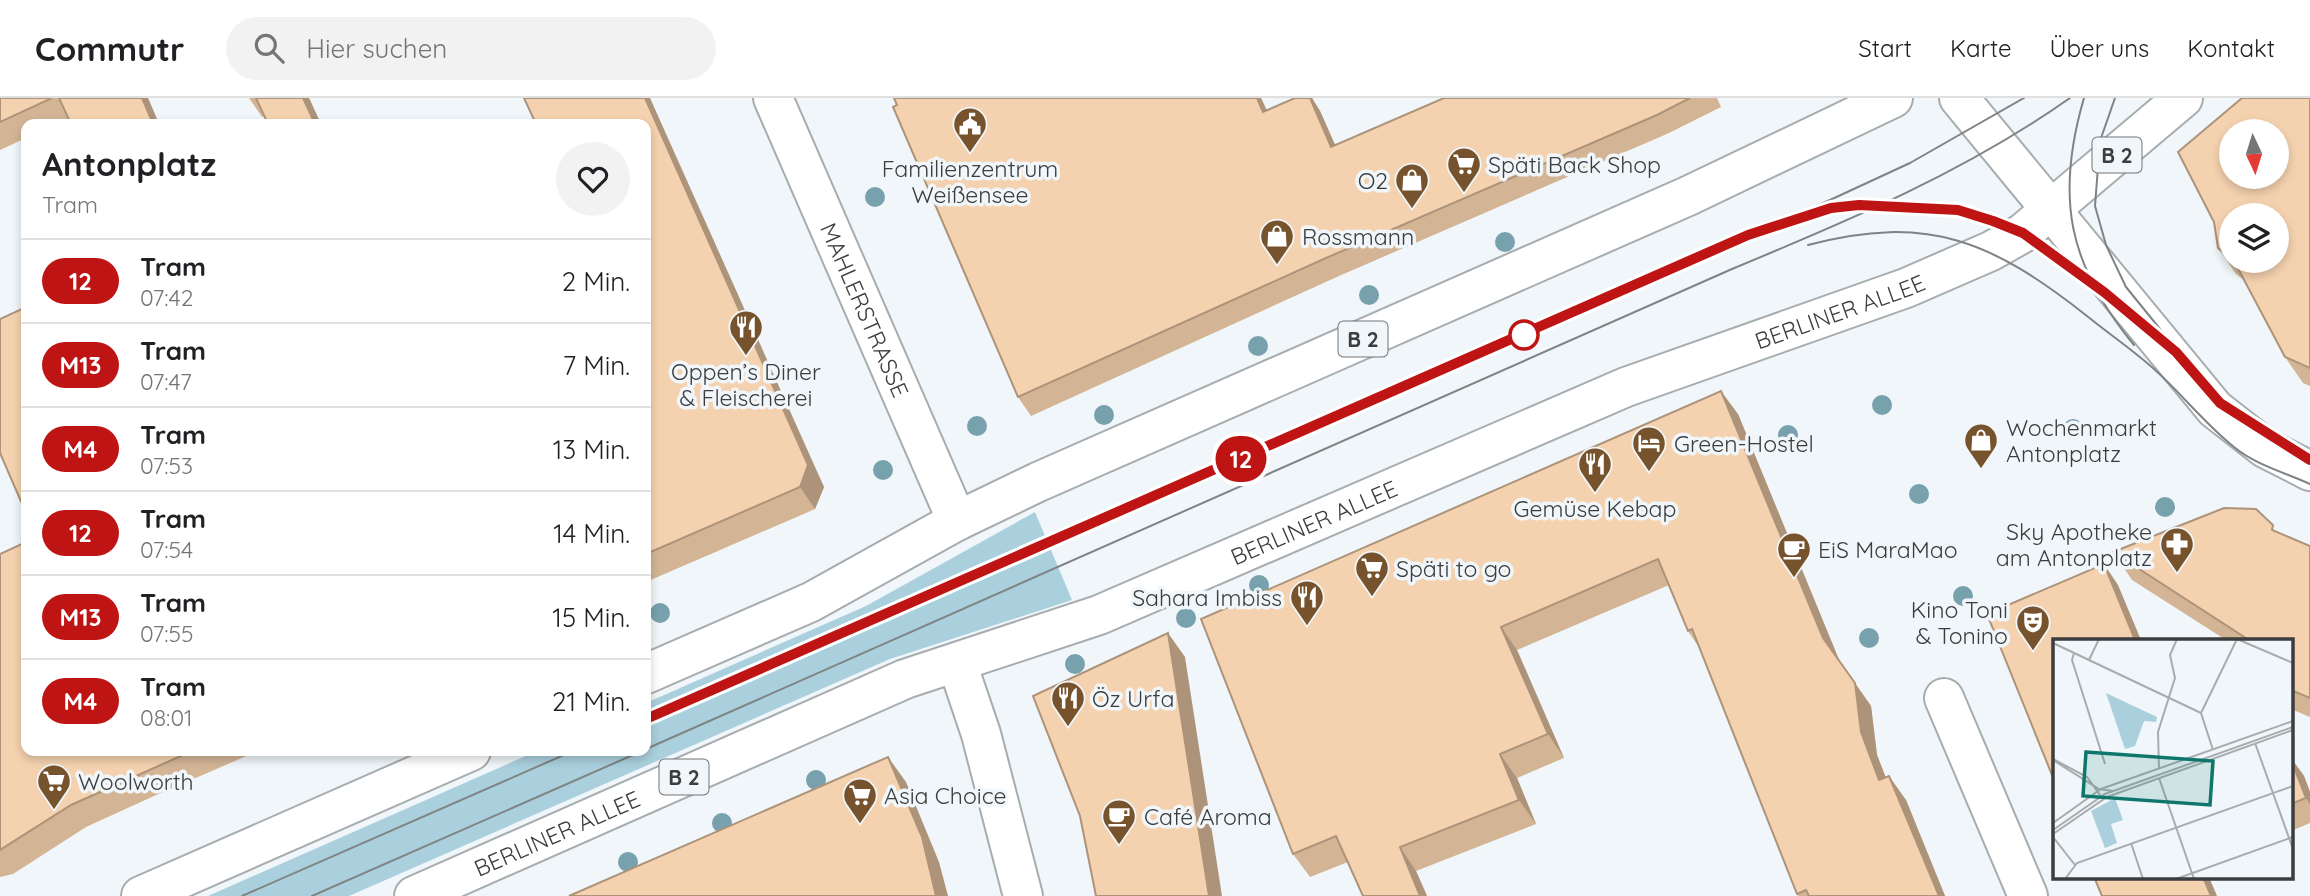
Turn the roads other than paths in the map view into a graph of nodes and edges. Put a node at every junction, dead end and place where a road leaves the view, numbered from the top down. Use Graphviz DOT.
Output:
graph roads {
  1 [pos="773,98"];
  2 [pos="1893,98"];
  3 [pos="1959,98"];
  4 [pos="2183,98"];
  5 [pos="2049,210"];
  6 [pos="2310,471"];
  7 [pos="957,521"];
  8 [pos="957,663"];
  9 [pos="651,672"];
  10 [pos="1944,698"];
  11 [pos="460,756"];
  12 [pos="141,896"];
  13 [pos="414,896"];
  14 [pos="1023,896"];
  15 [pos="2028,896"];
  1 -- 7 [label="main road, MAHLERSTRASSE"];
  2 -- 7 [label="main road, B 2"];
  3 -- 5 [label="main road"];
  4 -- 5 [label="main road, BERLINER ALLEE / B 2"];
  5 -- 6 [label="main road"];
  5 -- 8 [label="main road, BERLINER ALLEE / B 2"];
  7 -- 9 [label="main road, B 2"];
  8 -- 13 [label="main road, BERLINER ALLEE / B 2"];
  8 -- 14 [label="main road"];
  10 -- 15 [label="main road"];
  11 -- 12 [label="main road"];
}
